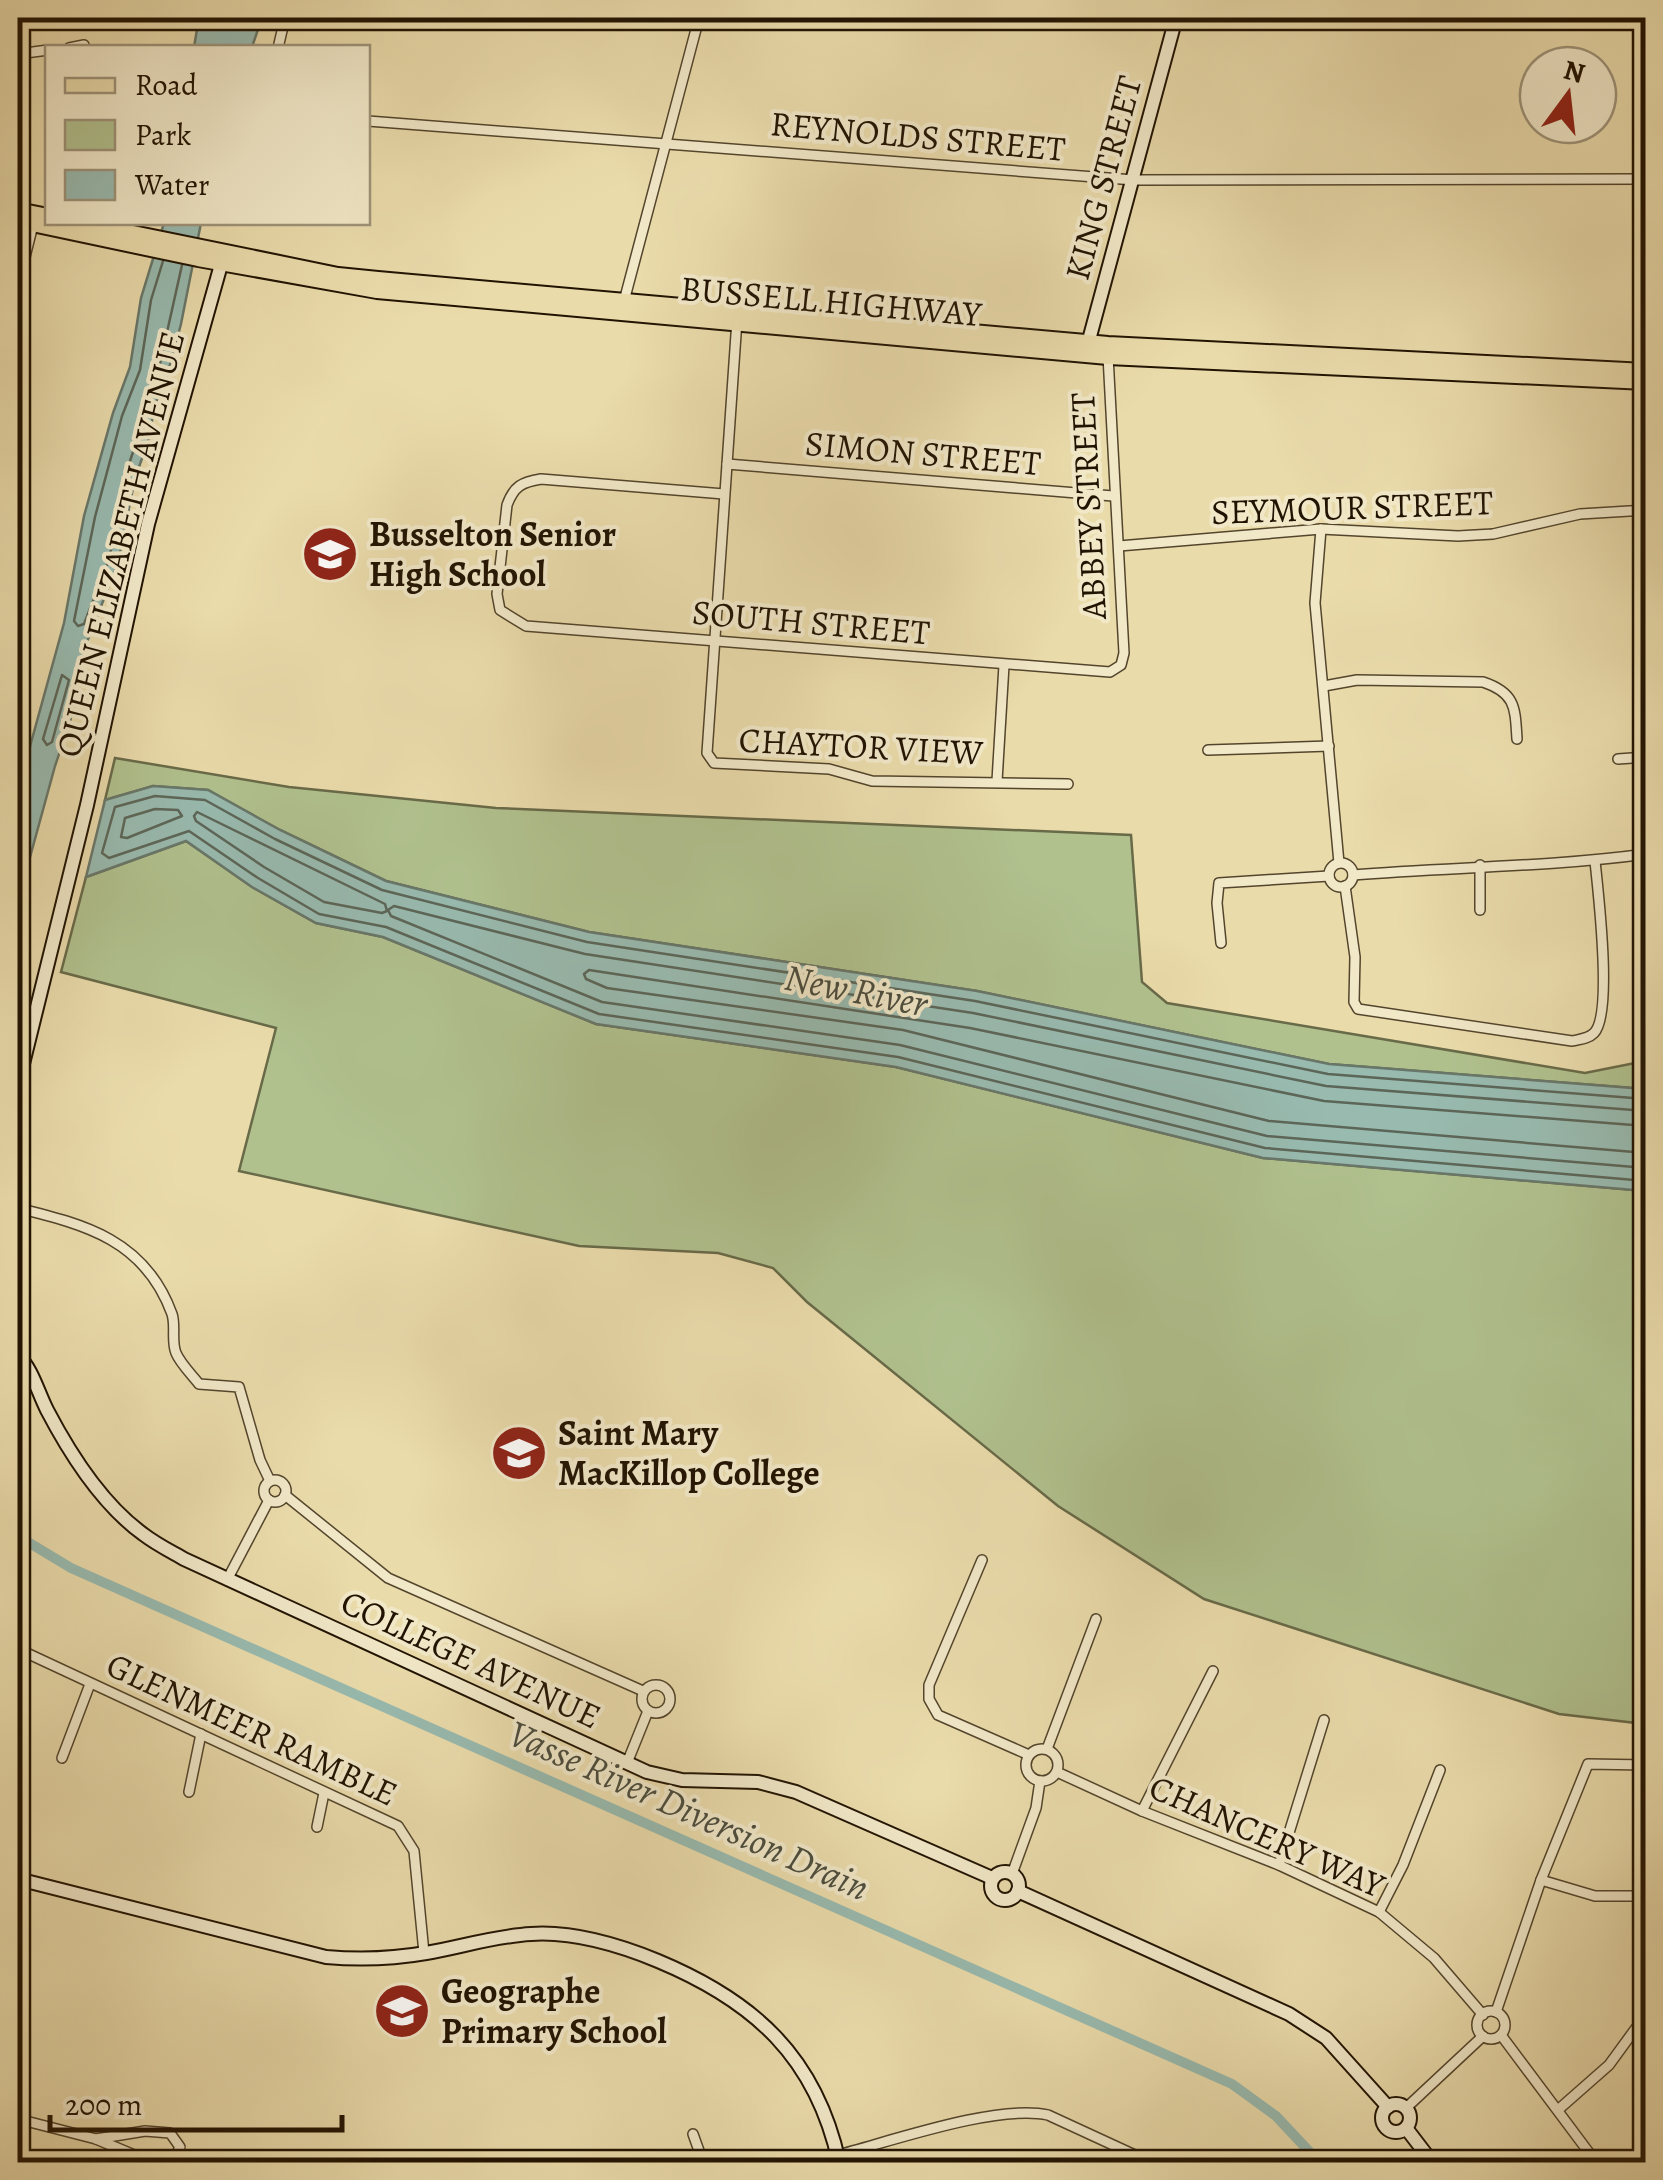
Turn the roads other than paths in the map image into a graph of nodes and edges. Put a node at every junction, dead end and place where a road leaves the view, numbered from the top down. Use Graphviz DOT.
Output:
graph roads {
  1 [pos="286,18"];
  2 [pos="699,18"];
  3 [pos="1176,18"];
  4 [pos="279,45"];
  5 [pos="45,50"];
  6 [pos="18,54"];
  7 [pos="370,121"];
  8 [pos="668,143"];
  9 [pos="1134,180"];
  10 [pos="1646,180"];
  11 [pos="18,210"];
  12 [pos="39,218"];
  13 [pos="18,221"];
  14 [pos="70,225"];
  15 [pos="90,225"];
  16 [pos="147,242"];
  17 [pos="223,258"];
  18 [pos="18,285"];
  19 [pos="622,308"];
  20 [pos="738,318"];
  21 [pos="1087,348"];
  22 [pos="1108,350"];
  23 [pos="1646,371"];
  24 [pos="1646,382"];
  25 [pos="728,464"];
  26 [pos="724,494"];
  27 [pos="1113,496"];
  28 [pos="1646,510"];
  29 [pos="1322,529"];
  30 [pos="1119,546"];
  31 [pos="716,642"];
  32 [pos="1004,664"];
  33 [pos="1120,664"];
  34 [pos="1324,686"];
  35 [pos="1518,739"];
  36 [pos="1328,746"];
  37 [pos="1208,750"];
  38 [pos="1646,757"];
  39 [pos="1618,759"];
  40 [pos="996,782"];
  41 [pos="1068,784"];
  42 [pos="1646,854"];
  43 [pos="1595,861"];
  44 [pos="1339,863"];
  45 [pos="1480,865"];
  46 [pos="1352,875"];
  47 [pos="1329,876"];
  48 [pos="1345,886"];
  49 [pos="1480,910"];
  50 [pos="1221,943"];
  51 [pos="18,1084"];
  52 [pos="18,1208"];
  53 [pos="18,1355"];
  54 [pos="270,1482"];
  55 [pos="285,1496"];
  56 [pos="269,1500"];
  57 [pos="982,1560"];
  58 [pos="227,1580"];
  59 [pos="1096,1619"];
  60 [pos="18,1650"];
  61 [pos="1212,1672"];
  62 [pos="90,1684"];
  63 [pos="644,1691"];
  64 [pos="648,1711"];
  65 [pos="1324,1720"];
  66 [pos="201,1734"];
  67 [pos="1047,1749"];
  68 [pos="1029,1755"];
  69 [pos="62,1758"];
  70 [pos="627,1764"];
  71 [pos="1646,1765"];
  72 [pos="1440,1770"];
  73 [pos="1057,1772"];
  74 [pos="1040,1781"];
  75 [pos="189,1792"];
  76 [pos="324,1793"];
  77 [pos="1142,1811"];
  78 [pos="318,1827"];
  79 [pos="1279,1866"];
  80 [pos="1012,1874"];
  81 [pos="992,1878"];
  82 [pos="18,1879"];
  83 [pos="1541,1880"];
  84 [pos="1018,1891"];
  85 [pos="1646,1896"];
  86 [pos="1379,1912"];
  87 [pos="424,1953"];
  88 [pos="1496,2012"];
  89 [pos="1482,2015"];
  90 [pos="1646,2026"];
  91 [pos="1501,2035"];
  92 [pos="1483,2036"];
  93 [pos="1388,2107"];
  94 [pos="1406,2108"];
  95 [pos="1559,2108"];
  96 [pos="18,2120"];
  97 [pos="1406,2128"];
  98 [pos="693,2134"];
  99 [pos="96,2139"];
  100 [pos="1121,2150"];
  101 [pos="839,2159"];
  102 [pos="151,2162"];
  103 [pos="173,2162"];
  104 [pos="703,2162"];
  105 [pos="1116,2162"];
  106 [pos="1150,2162"];
  107 [pos="1432,2162"];
  108 [pos="1596,2162"];
  1 -- 4 [label="street"];
  2 -- 8 [label="street"];
  3 -- 9 [label="street, KING STREET"];
  5 -- 6 [label="street"];
  7 -- 8 [label="street, REYNOLDS STREET"];
  8 -- 9 [label="street, REYNOLDS STREET"];
  8 -- 19 [label="street"];
  9 -- 10 [label="street, REYNOLDS STREET"];
  9 -- 21 [label="street, KING STREET"];
  11 -- 12 [label="main road, BUSSELL HIGHWAY"];
  12 -- 13 [label="main road, BUSSELL HIGHWAY"];
  12 -- 18 [label="street"];
  14 -- 16 [label="main road, BUSSELL HIGHWAY"];
  15 -- 16 [label="main road, BUSSELL HIGHWAY"];
  16 -- 17 [label="main road, BUSSELL HIGHWAY"];
  17 -- 19 [label="main road, BUSSELL HIGHWAY"];
  17 -- 51 [label="street, QUEEN ELIZABETH AVENUE"];
  19 -- 20 [label="main road, BUSSELL HIGHWAY"];
  20 -- 21 [label="main road, BUSSELL HIGHWAY"];
  20 -- 25 [label="street"];
  21 -- 22 [label="main road, BUSSELL HIGHWAY"];
  22 -- 23 [label="main road, BUSSELL HIGHWAY"];
  22 -- 24 [label="main road, BUSSELL HIGHWAY"];
  22 -- 27 [label="street, ABBEY STREET"];
  25 -- 26 [label="street"];
  25 -- 27 [label="street, SIMON STREET"];
  26 -- 31 [label="street"];
  26 -- 31 [label="street, SOUTH STREET"];
  27 -- 30 [label="street, ABBEY STREET"];
  28 -- 29 [label="street, SEYMOUR STREET"];
  29 -- 30 [label="street, SEYMOUR STREET"];
  29 -- 34 [label="street"];
  30 -- 33 [label="street, ABBEY STREET"];
  31 -- 32 [label="street, SOUTH STREET"];
  31 -- 40 [label="street, CHAYTOR VIEW"];
  32 -- 33 [label="street, SOUTH STREET"];
  32 -- 40 [label="street"];
  34 -- 35 [label="street"];
  34 -- 36 [label="street"];
  36 -- 37 [label="street"];
  36 -- 44 [label="street"];
  38 -- 39 [label="street"];
  40 -- 41 [label="street, CHAYTOR VIEW"];
  42 -- 43 [label="street"];
  43 -- 45 [label="street"];
  43 -- 48 [label="street"];
  44 -- 46 [label="street"];
  44 -- 47 [label="street"];
  45 -- 46 [label="street"];
  45 -- 49 [label="street"];
  46 -- 48 [label="street"];
  47 -- 48 [label="street"];
  47 -- 50 [label="street"];
  52 -- 54 [label="street"];
  53 -- 58 [label="street, COLLEGE AVENUE"];
  54 -- 55 [label="street"];
  54 -- 56 [label="street"];
  55 -- 56 [label="street"];
  55 -- 63 [label="street"];
  56 -- 58 [label="street"];
  57 -- 68 [label="street"];
  58 -- 70 [label="street, COLLEGE AVENUE"];
  59 -- 67 [label="street"];
  60 -- 62 [label="street, GLENMEER RAMBLE"];
  61 -- 77 [label="street"];
  62 -- 66 [label="street, GLENMEER RAMBLE"];
  62 -- 69 [label="street"];
  63 -- 64 [label="street"];
  63 -- 64 [label="street"];
  64 -- 70 [label="street"];
  65 -- 79 [label="street"];
  66 -- 75 [label="street"];
  66 -- 76 [label="street, GLENMEER RAMBLE"];
  67 -- 68 [label="street"];
  67 -- 73 [label="street"];
  68 -- 74 [label="street"];
  70 -- 81 [label="street, COLLEGE AVENUE"];
  71 -- 83 [label="street"];
  72 -- 86 [label="street"];
  73 -- 74 [label="street"];
  73 -- 77 [label="street, CHANCERY WAY"];
  74 -- 80 [label="street"];
  76 -- 78 [label="street"];
  76 -- 87 [label="street, GLENMEER RAMBLE"];
  77 -- 79 [label="street, CHANCERY WAY"];
  79 -- 86 [label="street, CHANCERY WAY"];
  80 -- 81 [label="street"];
  80 -- 84 [label="street"];
  81 -- 84 [label="street"];
  82 -- 87 [label="street"];
  83 -- 85 [label="street"];
  83 -- 88 [label="street"];
  84 -- 93 [label="street"];
  86 -- 89 [label="street, CHANCERY WAY"];
  87 -- 101 [label="street"];
  88 -- 89 [label="street"];
  88 -- 91 [label="street"];
  89 -- 92 [label="street"];
  90 -- 95 [label="street"];
  91 -- 92 [label="street"];
  91 -- 95 [label="street"];
  92 -- 94 [label="street"];
  93 -- 94 [label="street"];
  93 -- 97 [label="street"];
  94 -- 97 [label="street"];
  95 -- 108 [label="street"];
  96 -- 99 [label="street"];
  97 -- 107 [label="street"];
  98 -- 104 [label="street"];
  99 -- 102 [label="street"];
  99 -- 103 [label="street"];
  100 -- 101 [label="street"];
  100 -- 105 [label="street"];
  100 -- 106 [label="street"];
}
